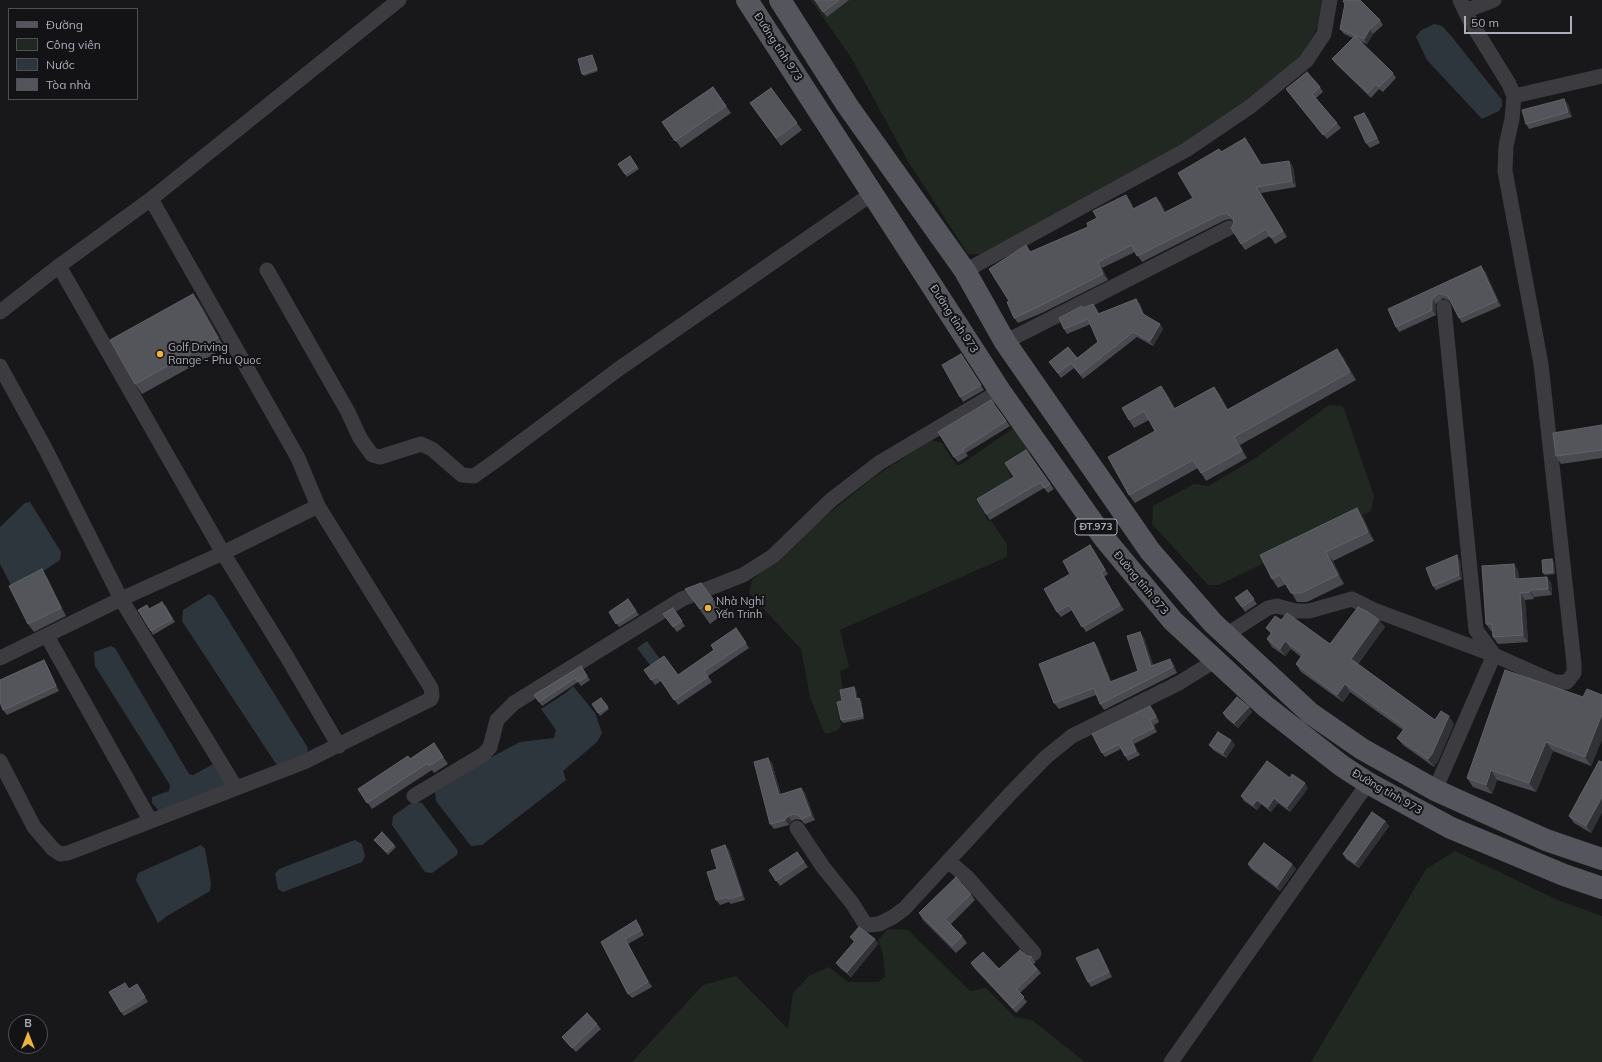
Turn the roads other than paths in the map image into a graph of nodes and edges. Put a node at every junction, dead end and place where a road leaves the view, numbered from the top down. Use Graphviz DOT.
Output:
graph roads {
  1 [pos="398,0"];
  2 [pos="747,0"];
  3 [pos="780,0"];
  4 [pos="1330,0"];
  5 [pos="1494,0"];
  6 [pos="1462,6"];
  7 [pos="1602,76"];
  8 [pos="1514,96"];
  9 [pos="873,193"];
  10 [pos="151,200"];
  11 [pos="1229,228"];
  12 [pos="59,266"];
  13 [pos="267,270"];
  14 [pos="965,271"];
  15 [pos="1444,307"];
  16 [pos="0,312"];
  17 [pos="1005,342"];
  18 [pos="0,366"];
  19 [pos="1000,391"];
  20 [pos="318,506"];
  21 [pos="223,553"];
  22 [pos="121,599"];
  23 [pos="1226,635"];
  24 [pos="47,636"];
  25 [pos="1494,655"];
  26 [pos="0,656"];
  27 [pos="1216,660"];
  28 [pos="339,746"];
  29 [pos="0,762"];
  30 [pos="1368,783"];
  31 [pos="236,788"];
  32 [pos="1435,790"];
  33 [pos="414,796"];
  34 [pos="150,820"];
  35 [pos="797,828"];
  36 [pos="1602,859"];
  37 [pos="948,861"];
  38 [pos="1602,888"];
  39 [pos="1034,954"];
  40 [pos="1171,1062"];
  1 -- 10 [label="street"];
  2 -- 9 [label="main road, Đường tỉnh 973 / ĐT.973"];
  3 -- 14 [label="main road, ĐT.973"];
  4 -- 14 [label="street"];
  5 -- 6 [label="street"];
  6 -- 8 [label="street"];
  7 -- 8 [label="street"];
  8 -- 25 [label="street"];
  9 -- 13 [label="street"];
  9 -- 19 [label="main road, Đường tỉnh 973 / ĐT.973"];
  10 -- 12 [label="street"];
  10 -- 20 [label="street"];
  11 -- 17 [label="street"];
  12 -- 16 [label="street"];
  12 -- 21 [label="street"];
  14 -- 17 [label="main road, ĐT.973"];
  15 -- 25 [label="street"];
  17 -- 23 [label="main road, ĐT.973"];
  18 -- 22 [label="street"];
  19 -- 27 [label="main road, Đường tỉnh 973 / ĐT.973"];
  19 -- 33 [label="street"];
  20 -- 21 [label="street"];
  20 -- 28 [label="street"];
  21 -- 22 [label="street"];
  21 -- 28 [label="street"];
  22 -- 24 [label="street"];
  22 -- 31 [label="street"];
  23 -- 25 [label="street"];
  23 -- 32 [label="main road, ĐT.973"];
  24 -- 26 [label="street"];
  24 -- 34 [label="street"];
  25 -- 32 [label="street"];
  27 -- 30 [label="main road, Đường tỉnh 973 / ĐT.973"];
  27 -- 37 [label="street"];
  28 -- 31 [label="street"];
  29 -- 34 [label="street"];
  30 -- 38 [label="main road, Đường tỉnh 973 / ĐT.973"];
  30 -- 40 [label="street"];
  31 -- 34 [label="street"];
  32 -- 36 [label="main road, ĐT.973"];
  35 -- 37 [label="street"];
  37 -- 39 [label="street"];
}
